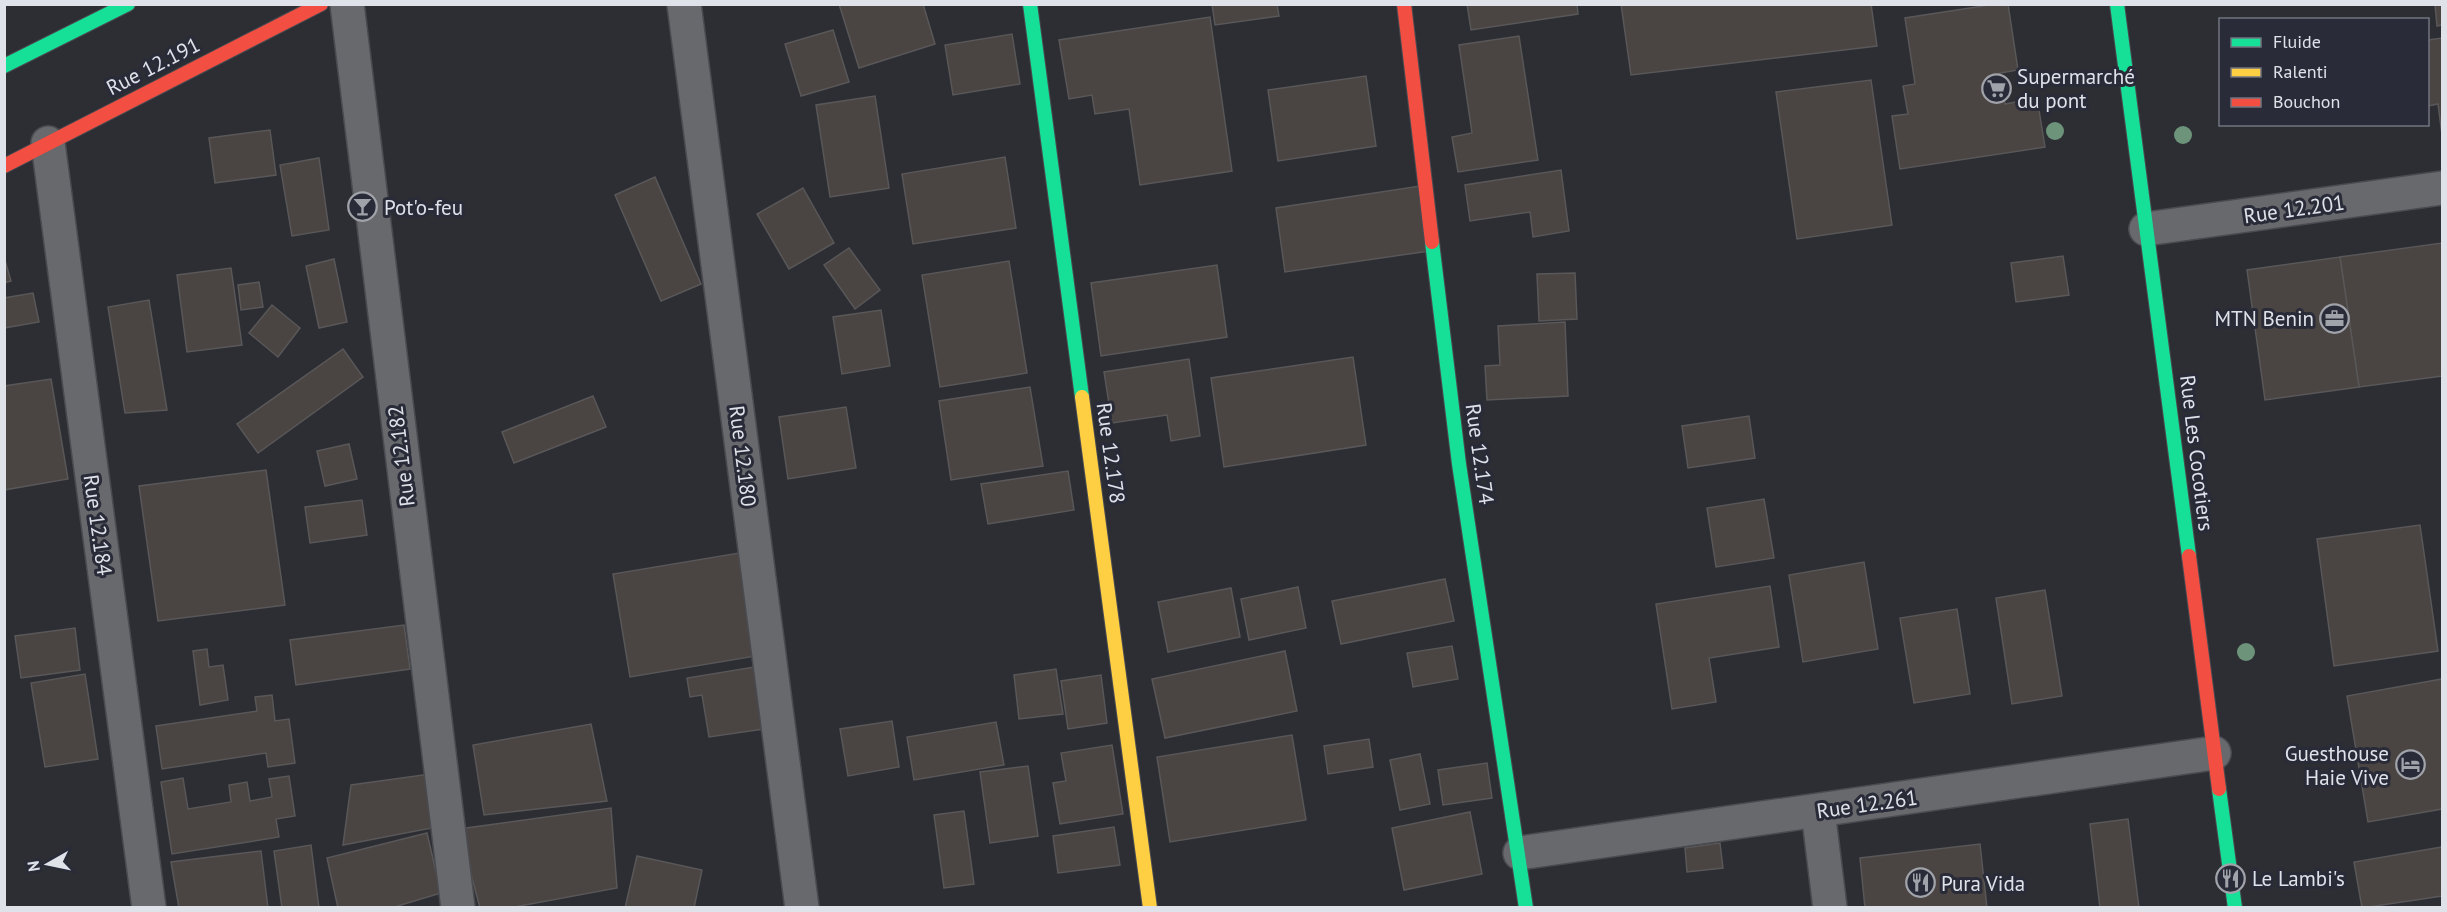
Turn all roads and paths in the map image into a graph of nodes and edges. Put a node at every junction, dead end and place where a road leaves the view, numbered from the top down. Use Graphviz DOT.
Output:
graph roads {
  1 [pos="128,4"];
  2 [pos="321,4"];
  3 [pos="347,4"];
  4 [pos="684,4"];
  5 [pos="1030,4"];
  6 [pos="1404,4"];
  7 [pos="2117,4"];
  8 [pos="4,66"];
  9 [pos="48,143"];
  10 [pos="4,166"];
  11 [pos="2442,188"];
  12 [pos="2146,229"];
  13 [pos="2214,753"];
  14 [pos="1818,811"];
  15 [pos="1520,853"];
  16 [pos="148,908"];
  17 [pos="458,908"];
  18 [pos="802,908"];
  19 [pos="1150,908"];
  20 [pos="1526,908"];
  21 [pos="1830,908"];
  22 [pos="2235,908"];
  1 -- 8 [label="street"];
  2 -- 9 [label="street, Rue 12.191"];
  3 -- 17 [label="street, Rue 12.182"];
  4 -- 18 [label="street, Rue 12.180"];
  5 -- 19 [label="street, Rue 12.178"];
  6 -- 15 [label="street, Rue 12.174"];
  7 -- 12 [label="street, Rue Les Cocotiers"];
  9 -- 10 [label="street, Rue 12.191"];
  9 -- 16 [label="street, Rue 12.184"];
  11 -- 12 [label="street, Rue 12.201"];
  12 -- 13 [label="street, Rue Les Cocotiers"];
  13 -- 14 [label="street, Rue 12.261"];
  13 -- 22 [label="street, Rue Les Cocotiers"];
  14 -- 15 [label="street, Rue 12.261"];
  14 -- 21 [label="street"];
  15 -- 20 [label="street, Rue 12.174"];
}
